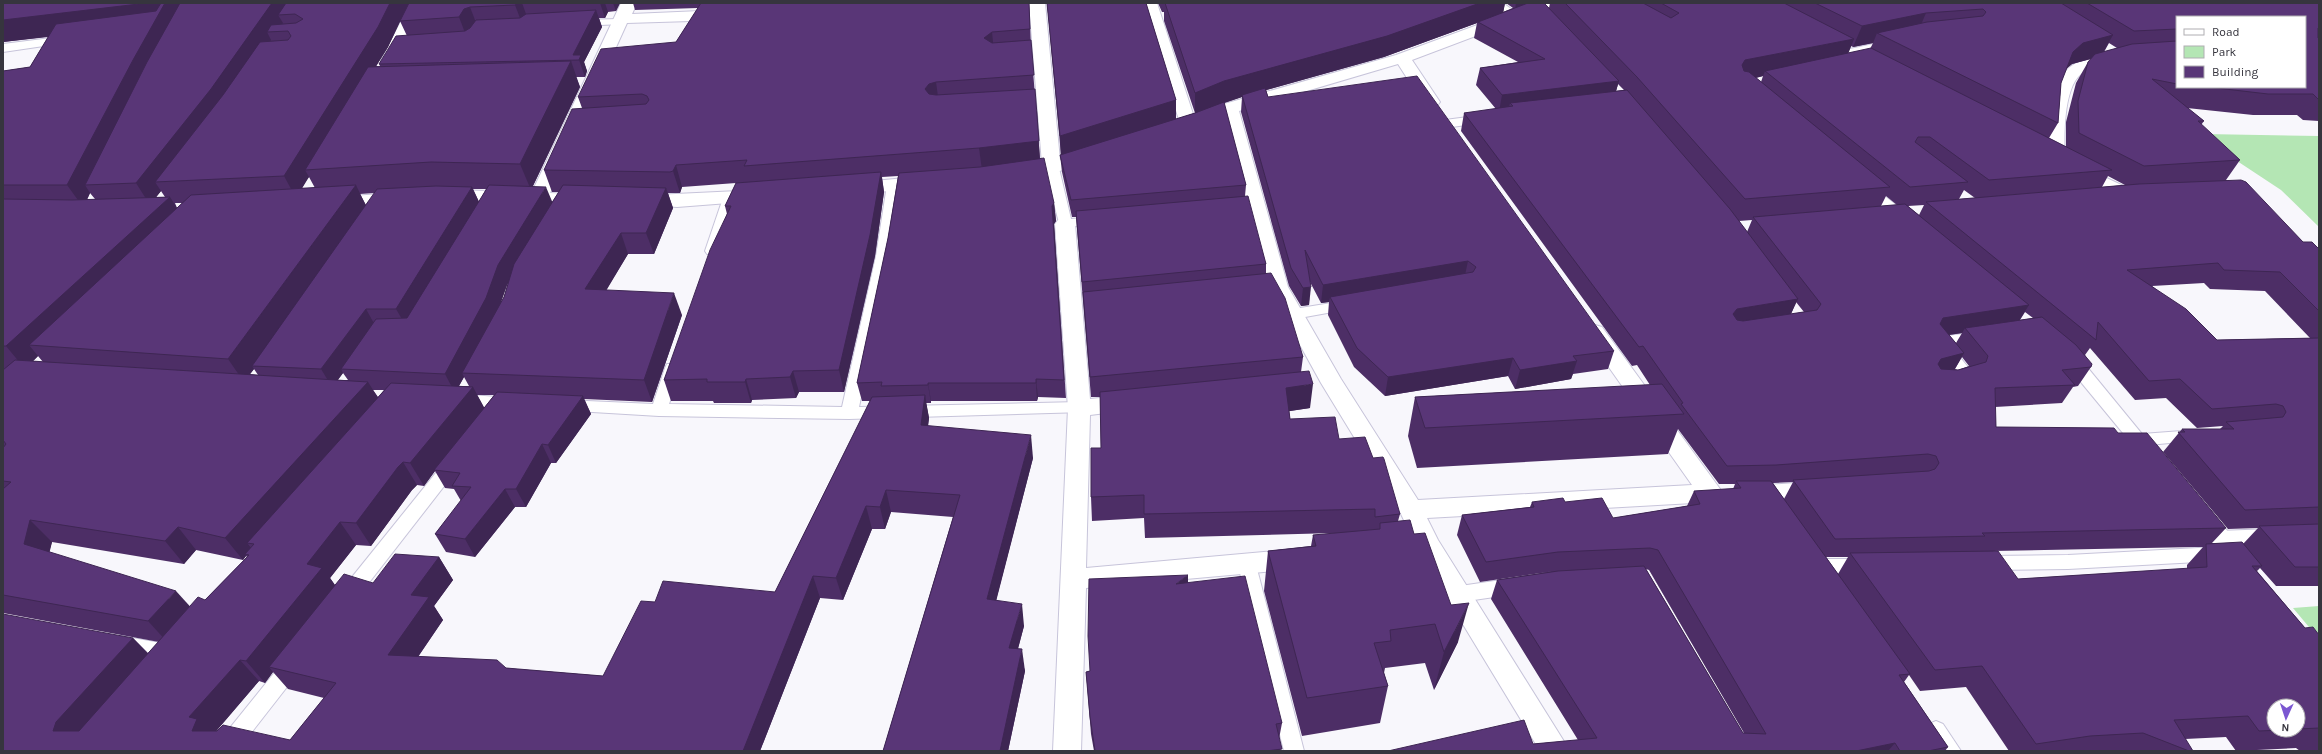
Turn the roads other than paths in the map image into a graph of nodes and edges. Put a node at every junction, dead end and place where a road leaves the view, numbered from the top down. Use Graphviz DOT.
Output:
graph roads {
  1 [pos="418,3"];
  2 [pos="629,3"];
  3 [pos="1496,3"];
  4 [pos="1042,4"];
  5 [pos="1546,11"];
  6 [pos="1157,12"];
  7 [pos="741,14"];
  8 [pos="1516,17"];
  9 [pos="620,20"];
  10 [pos="566,24"];
  11 [pos="80,38"];
  12 [pos="1902,42"];
  13 [pos="2100,47"];
  14 [pos="3,48"];
  15 [pos="1842,55"];
  16 [pos="1402,58"];
  17 [pos="1869,63"];
  18 [pos="382,74"];
  19 [pos="1230,108"];
  20 [pos="1492,118"];
  21 [pos="1445,124"];
  22 [pos="1459,143"];
  23 [pos="1108,152"];
  24 [pos="1052,168"];
  25 [pos="1002,175"];
  26 [pos="942,181"];
  27 [pos="1858,182"];
  28 [pos="894,185"];
  29 [pos="840,190"];
  30 [pos="777,194"];
  31 [pos="539,198"];
  32 [pos="730,198"];
  33 [pos="2096,198"];
  34 [pos="318,204"];
  35 [pos="1900,215"];
  36 [pos="1876,217"];
  37 [pos="1113,220"];
  38 [pos="1921,221"];
  39 [pos="1065,224"];
  40 [pos="707,268"];
  41 [pos="1364,303"];
  42 [pos="1294,314"];
  43 [pos="1585,318"];
  44 [pos="1991,335"];
  45 [pos="2059,349"];
  46 [pos="676,358"];
  47 [pos="1945,381"];
  48 [pos="1332,383"];
  49 [pos="1308,385"];
  50 [pos="458,395"];
  51 [pos="1150,401"];
  52 [pos="500,404"];
  53 [pos="529,405"];
  54 [pos="550,405"];
  55 [pos="1079,408"];
  56 [pos="659,410"];
  57 [pos="848,413"];
  58 [pos="486,422"];
  59 [pos="2214,434"];
  60 [pos="466,447"];
  61 [pos="1822,488"];
  62 [pos="2183,495"];
  63 [pos="1411,510"];
  64 [pos="1780,510"];
  65 [pos="2288,535"];
  66 [pos="2225,546"];
  67 [pos="1318,557"];
  68 [pos="1967,564"];
  69 [pos="1247,565"];
  70 [pos="1881,565"];
  71 [pos="1073,579"];
  72 [pos="1536,583"];
  73 [pos="2256,583"];
  74 [pos="1832,586"];
  75 [pos="1460,594"];
  76 [pos="338,608"];
  77 [pos="105,641"];
  78 [pos="303,652"];
  79 [pos="158,671"];
  80 [pos="1923,713"];
  81 [pos="224,751"];
  82 [pos="1067,751"];
  83 [pos="1294,751"];
  84 [pos="1556,751"];
  85 [pos="1951,751"];
  1 -- 18 [label="street"];
  2 -- 9 [label="street"];
  3 -- 8 [label="lane"];
  4 -- 24 [label="street"];
  5 -- 8 [label="street"];
  6 -- 19 [label="street"];
  7 -- 9 [label="street"];
  8 -- 16 [label="street"];
  9 -- 10 [label="lane"];
  9 -- 31 [label="street"];
  11 -- 14 [label="lane"];
  12 -- 15 [label="lane"];
  13 -- 33 [label="street"];
  15 -- 17 [label="street"];
  16 -- 19 [label="street"];
  16 -- 21 [label="street"];
  19 -- 42 [label="street"];
  20 -- 21 [label="lane"];
  21 -- 22 [label="street"];
  23 -- 24 [label="street"];
  24 -- 25 [label="street"];
  24 -- 39 [label="lane"];
  26 -- 28 [label="street"];
  27 -- 35 [label="lane"];
  28 -- 29 [label="street"];
  28 -- 57 [label="lane"];
  30 -- 32 [label="street"];
  31 -- 32 [label="street"];
  31 -- 34 [label="street"];
  32 -- 40 [label="lane"];
  35 -- 36 [label="street"];
  35 -- 38 [label="street"];
  37 -- 39 [label="lane"];
  39 -- 55 [label="street"];
  41 -- 42 [label="lane"];
  42 -- 48 [label="street"];
  43 -- 63 [label="street"];
  44 -- 47 [label="lane"];
  45 -- 59 [label="lane"];
  46 -- 56 [label="lane"];
  48 -- 49 [label="street"];
  48 -- 63 [label="street"];
  50 -- 52 [label="lane"];
  51 -- 55 [label="street"];
  52 -- 53 [label="lane"];
  52 -- 58 [label="lane"];
  54 -- 56 [label="lane"];
  55 -- 57 [label="lane"];
  55 -- 71 [label="street"];
  56 -- 57 [label="lane"];
  60 -- 76 [label="lane"];
  61 -- 64 [label="lane"];
  62 -- 66 [label="street"];
  63 -- 75 [label="street"];
  65 -- 66 [label="lane"];
  66 -- 68 [label="lane"];
  66 -- 73 [label="street"];
  67 -- 69 [label="street"];
  69 -- 71 [label="street"];
  69 -- 83 [label="lane"];
  70 -- 74 [label="lane"];
  71 -- 82 [label="street"];
  72 -- 75 [label="lane"];
  75 -- 84 [label="street"];
  77 -- 79 [label="lane"];
  78 -- 81 [label="lane"];
  80 -- 85 [label="lane"];
}
